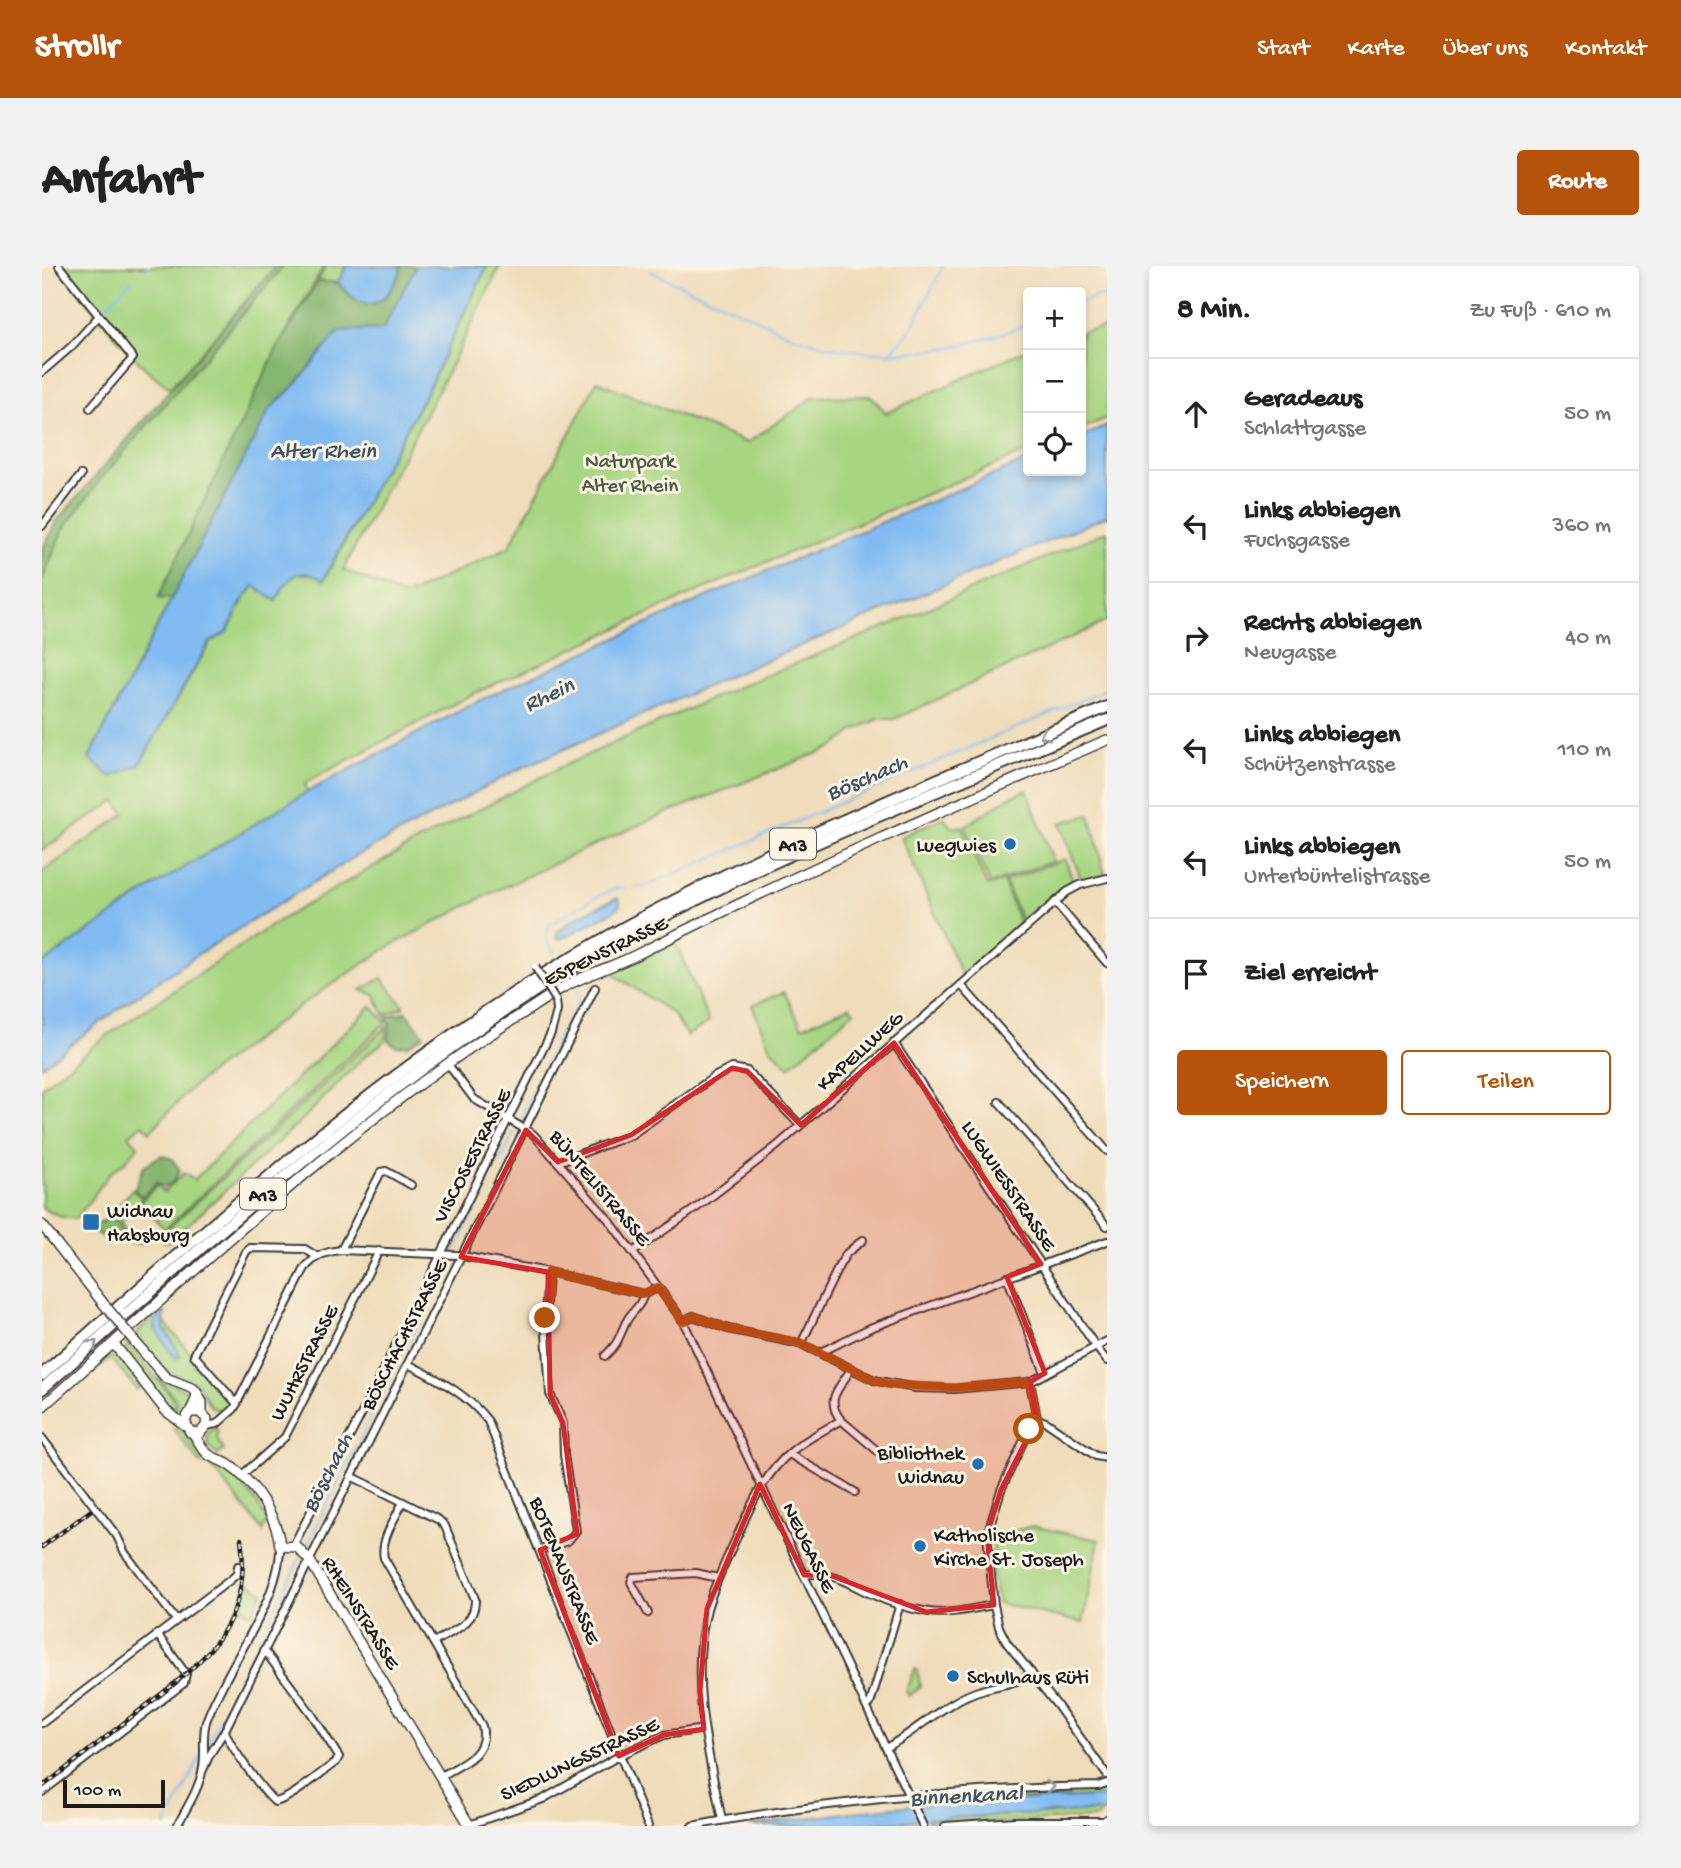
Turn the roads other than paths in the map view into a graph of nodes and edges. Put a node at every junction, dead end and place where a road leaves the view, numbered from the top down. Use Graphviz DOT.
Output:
graph roads {
  1 [pos="59,266"];
  2 [pos="98,317"];
  3 [pos="42,372"];
  4 [pos="90,408"];
  5 [pos="81,475"];
  6 [pos="42,526"];
  7 [pos="1107,707"];
  8 [pos="1107,720"];
  9 [pos="1107,726"];
  10 [pos="1107,740"];
  11 [pos="962,782"];
  12 [pos="1107,878"];
  13 [pos="1055,902"];
  14 [pos="1107,963"];
  15 [pos="535,967"];
  16 [pos="961,985"];
  17 [pos="595,988"];
  18 [pos="894,1043"];
  19 [pos="447,1063"];
  20 [pos="999,1102"];
  21 [pos="508,1121"];
  22 [pos="800,1125"];
  23 [pos="526,1130"];
  24 [pos="1107,1150"];
  25 [pos="558,1162"];
  26 [pos="411,1185"];
  27 [pos="42,1224"];
  28 [pos="1107,1226"];
  29 [pos="863,1240"];
  30 [pos="1107,1241"];
  31 [pos="341,1250"];
  32 [pos="379,1251"];
  33 [pos="633,1251"];
  34 [pos="442,1254"];
  35 [pos="316,1256"];
  36 [pos="459,1256"];
  37 [pos="1041,1264"];
  38 [pos="548,1272"];
  39 [pos="1007,1277"];
  40 [pos="658,1288"];
  41 [pos="644,1294"];
  42 [pos="683,1321"];
  43 [pos="1107,1341"];
  44 [pos="801,1343"];
  45 [pos="114,1344"];
  46 [pos="1096,1347"];
  47 [pos="821,1352"];
  48 [pos="605,1356"];
  49 [pos="1107,1361"];
  50 [pos="408,1364"];
  51 [pos="852,1369"];
  52 [pos="1045,1373"];
  53 [pos="42,1375"];
  54 [pos="1030,1382"];
  55 [pos="42,1390"];
  56 [pos="197,1394"];
  57 [pos="237,1404"];
  58 [pos="42,1406"];
  59 [pos="188,1418"];
  60 [pos="1037,1419"];
  61 [pos="841,1420"];
  62 [pos="202,1424"];
  63 [pos="42,1438"];
  64 [pos="789,1454"];
  65 [pos="1107,1458"];
  66 [pos="887,1459"];
  67 [pos="242,1475"];
  68 [pos="351,1476"];
  69 [pos="762,1487"];
  70 [pos="855,1492"];
  71 [pos="403,1502"];
  72 [pos="280,1546"];
  73 [pos="295,1546"];
  74 [pos="540,1550"];
  75 [pos="308,1559"];
  76 [pos="239,1566"];
  77 [pos="804,1575"];
  78 [pos="718,1578"];
  79 [pos="901,1604"];
  80 [pos="994,1605"];
  81 [pos="648,1613"];
  82 [pos="176,1620"];
  83 [pos="158,1634"];
  84 [pos="434,1642"];
  85 [pos="264,1650"];
  86 [pos="1031,1672"];
  87 [pos="866,1705"];
  88 [pos="42,1723"];
  89 [pos="704,1729"];
  90 [pos="225,1730"];
  91 [pos="886,1748"];
  92 [pos="619,1756"];
  93 [pos="203,1770"];
  94 [pos="1107,1775"];
  95 [pos="441,1776"];
  96 [pos="1107,1783"];
  97 [pos="42,1792"];
  98 [pos="910,1798"];
  99 [pos="722,1820"];
  100 [pos="1106,1822"];
  101 [pos="922,1824"];
  102 [pos="470,1825"];
  103 [pos="177,1826"];
  104 [pos="648,1826"];
  105 [pos="692,1826"];
  106 [pos="945,1826"];
  1 -- 2 [label="street"];
  2 -- 3 [label="street"];
  2 -- 4 [label="street"];
  5 -- 6 [label="street"];
  7 -- 53 [label="highway, A13, one-way"];
  8 -- 11 [label="highway, A13"];
  9 -- 11 [label="highway, A13"];
  10 -- 19 [label="street, ESPENSTRASSE"];
  55 -- 11 [label="highway, A13, one-way"];
  12 -- 13 [label="street, KAPELLWEG"];
  13 -- 14 [label="street"];
  13 -- 16 [label="street, KAPELLWEG"];
  15 -- 21 [label="street, VISCOSESTRASSE, bridge"];
  16 -- 18 [label="street, KAPELLWEG"];
  16 -- 24 [label="street"];
  17 -- 23 [label="street, BÖSCHACHSTRASSE"];
  18 -- 22 [label="street, KAPELLWEG"];
  18 -- 37 [label="street, LUGWIESSTRASSE"];
  19 -- 21 [label="street, BÜNTELISTRASSE"];
  19 -- 45 [label="street, ESPENSTRASSE"];
  20 -- 28 [label="street"];
  21 -- 23 [label="street, BÜNTELISTRASSE"];
  21 -- 34 [label="street, VISCOSESTRASSE"];
  22 -- 25 [label="street"];
  22 -- 33 [label="street, KAPELLWEG"];
  23 -- 25 [label="street, BÜNTELISTRASSE"];
  23 -- 36 [label="street, BÖSCHACHSTRASSE"];
  25 -- 33 [label="street, BÜNTELISTRASSE"];
  26 -- 31 [label="street"];
  27 -- 56 [label="street, bridge"];
  29 -- 44 [label="street"];
  30 -- 37 [label="street"];
  31 -- 32 [label="street"];
  31 -- 35 [label="street"];
  32 -- 34 [label="street"];
  32 -- 67 [label="street, WUHRSTRASSE"];
  33 -- 40 [label="street, BÜNTELISTRASSE"];
  34 -- 36 [label="street"];
  34 -- 73 [label="street, VISCOSESTRASSE"];
  35 -- 57 [label="street"];
  35 -- 57 [label="street"];
  36 -- 38 [label="street"];
  36 -- 50 [label="street, BÖSCHACHSTRASSE"];
  37 -- 39 [label="street"];
  37 -- 46 [label="street, LUGWIESSTRASSE"];
  38 -- 41 [label="street"];
  38 -- 74 [label="street"];
  39 -- 47 [label="street"];
  39 -- 52 [label="street"];
  40 -- 41 [label="street"];
  40 -- 42 [label="street, NEUGASSE"];
  41 -- 48 [label="street"];
  42 -- 44 [label="street"];
  42 -- 69 [label="street, NEUGASSE"];
  43 -- 46 [label="street"];
  44 -- 47 [label="street"];
  45 -- 58 [label="street, ESPENSTRASSE"];
  45 -- 59 [label="street"];
  46 -- 49 [label="street, LUGWIESSTRASSE"];
  46 -- 52 [label="street"];
  47 -- 51 [label="street"];
  50 -- 68 [label="street, BÖSCHACHSTRASSE"];
  50 -- 74 [label="street, BOTENAUSTRASSE"];
  51 -- 54 [label="street"];
  51 -- 61 [label="street"];
  52 -- 54 [label="street"];
  54 -- 60 [label="street"];
  56 -- 59 [label="street"];
  56 -- 62 [label="street"];
  57 -- 62 [label="street"];
  59 -- 62 [label="street"];
  59 -- 62 [label="street"];
  60 -- 65 [label="street"];
  60 -- 80 [label="street"];
  61 -- 64 [label="street"];
  61 -- 66 [label="street"];
  62 -- 67 [label="street"];
  63 -- 82 [label="street"];
  64 -- 69 [label="street"];
  64 -- 70 [label="street"];
  67 -- 72 [label="street"];
  68 -- 71 [label="street"];
  68 -- 75 [label="street, BÖSCHACHSTRASSE"];
  69 -- 77 [label="street, NEUGASSE"];
  69 -- 78 [label="street"];
  71 -- 84 [label="street"];
  71 -- 84 [label="street"];
  72 -- 73 [label="street, RHEINSTRASSE"];
  72 -- 93 [label="street, BÖSCHACHSTRASSE"];
  73 -- 75 [label="street, RHEINSTRASSE"];
  74 -- 92 [label="street, BOTENAUSTRASSE"];
  75 -- 85 [label="street, BÖSCHACHSTRASSE"];
  75 -- 95 [label="street, RHEINSTRASSE"];
  76 -- 82 [label="street"];
  77 -- 79 [label="street"];
  77 -- 87 [label="street, NEUGASSE"];
  78 -- 81 [label="street"];
  78 -- 89 [label="street"];
  79 -- 80 [label="street"];
  79 -- 87 [label="street"];
  80 -- 86 [label="street"];
  82 -- 83 [label="street"];
  83 -- 88 [label="street"];
  83 -- 97 [label="street"];
  84 -- 95 [label="street"];
  85 -- 90 [label="street, BÖSCHACHSTRASSE"];
  85 -- 90 [label="street"];
  86 -- 91 [label="street"];
  86 -- 94 [label="street"];
  87 -- 91 [label="street, NEUGASSE"];
  89 -- 92 [label="street, SIEDLUNGSSTRASSE"];
  89 -- 99 [label="street"];
  90 -- 93 [label="street, BÖSCHACHSTRASSE"];
  91 -- 98 [label="street, NEUGASSE"];
  92 -- 102 [label="street, SIEDLUNGSSTRASSE"];
  92 -- 104 [label="street, BOTENAUSTRASSE"];
  93 -- 103 [label="street, BÖSCHACHSTRASSE"];
  95 -- 102 [label="street, RHEINSTRASSE"];
  98 -- 96 [label="street, one-way"];
  98 -- 99 [label="street"];
  98 -- 101 [label="street, NEUGASSE"];
  99 -- 105 [label="street"];
  100 -- 106 [label="street"];
}
